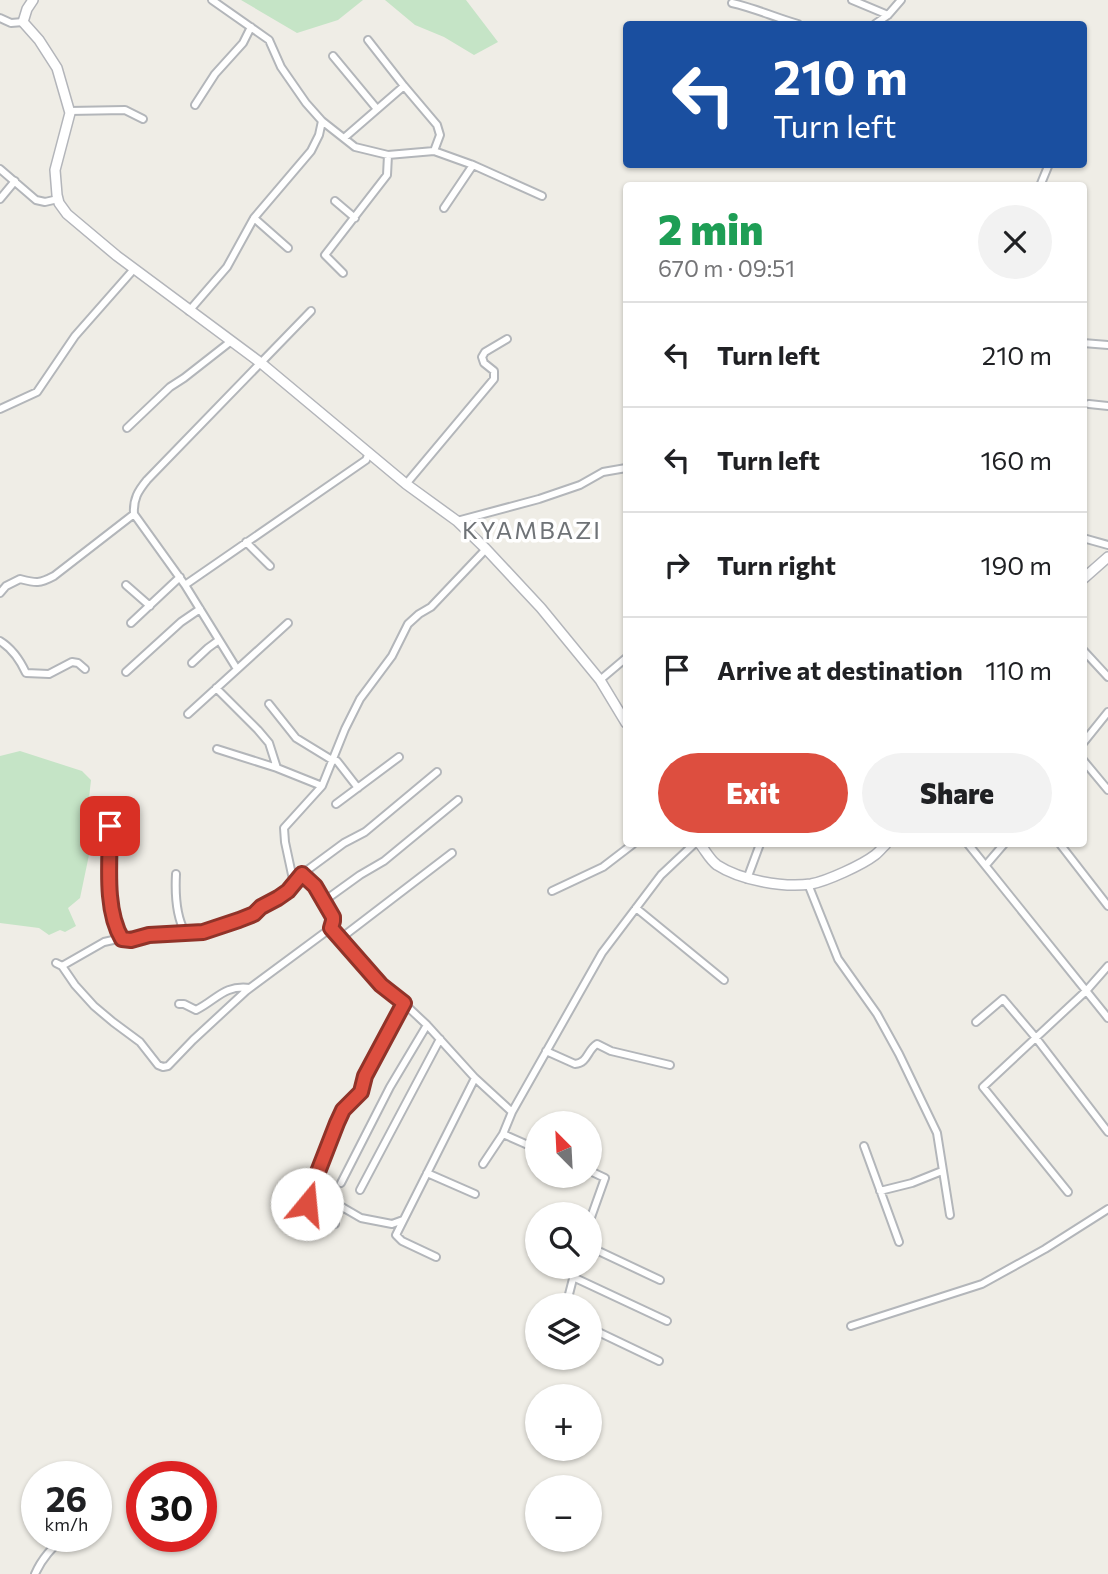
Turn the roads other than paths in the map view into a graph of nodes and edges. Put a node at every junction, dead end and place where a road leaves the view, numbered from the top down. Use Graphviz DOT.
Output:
graph roads {
  1 [pos="33,0"];
  2 [pos="212,0"];
  3 [pos="852,0"];
  4 [pos="901,0"];
  5 [pos="732,3"];
  6 [pos="888,15"];
  7 [pos="0,18"];
  8 [pos="787,21"];
  9 [pos="879,21"];
  10 [pos="23,22"];
  11 [pos="251,27"];
  12 [pos="368,40"];
  13 [pos="333,56"];
  14 [pos="404,86"];
  15 [pos="195,105"];
  16 [pos="377,109"];
  17 [pos="69,111"];
  18 [pos="143,119"];
  19 [pos="322,121"];
  20 [pos="344,138"];
  21 [pos="434,151"];
  22 [pos="388,155"];
  23 [pos="473,164"];
  24 [pos="0,169"];
  25 [pos="15,181"];
  26 [pos="542,195"];
  27 [pos="0,199"];
  28 [pos="58,199"];
  29 [pos="335,201"];
  30 [pos="444,208"];
  31 [pos="254,218"];
  32 [pos="355,218"];
  33 [pos="288,248"];
  34 [pos="134,270"];
  35 [pos="344,273"];
  36 [pos="189,310"];
  37 [pos="311,311"];
  38 [pos="507,340"];
  39 [pos="230,342"];
  40 [pos="1087,343"];
  41 [pos="1108,345"];
  42 [pos="261,363"];
  43 [pos="1089,404"];
  44 [pos="1108,406"];
  45 [pos="0,409"];
  46 [pos="127,428"];
  47 [pos="369,453"];
  48 [pos="623,469"];
  49 [pos="406,484"];
  50 [pos="134,514"];
  51 [pos="457,521"];
  52 [pos="1087,539"];
  53 [pos="246,542"];
  54 [pos="1108,545"];
  55 [pos="486,549"];
  56 [pos="1108,557"];
  57 [pos="270,566"];
  58 [pos="1087,575"];
  59 [pos="180,577"];
  60 [pos="185,585"];
  61 [pos="126,586"];
  62 [pos="0,593"];
  63 [pos="150,606"];
  64 [pos="200,609"];
  65 [pos="131,623"];
  66 [pos="288,624"];
  67 [pos="219,640"];
  68 [pos="0,641"];
  69 [pos="1087,654"];
  70 [pos="623,661"];
  71 [pos="192,663"];
  72 [pos="85,669"];
  73 [pos="237,669"];
  74 [pos="126,672"];
  75 [pos="1108,677"];
  76 [pos="600,681"];
  77 [pos="216,688"];
  78 [pos="269,704"];
  79 [pos="1108,712"];
  80 [pos="188,714"];
  81 [pos="623,717"];
  82 [pos="1087,738"];
  83 [pos="217,749"];
  84 [pos="399,757"];
  85 [pos="332,760"];
  86 [pos="1087,765"];
  87 [pos="277,768"];
  88 [pos="437,772"];
  89 [pos="322,786"];
  90 [pos="358,788"];
  91 [pos="1108,790"];
  92 [pos="458,800"];
  93 [pos="336,804"];
  94 [pos="110,826"];
  95 [pos="629,847"];
  96 [pos="691,847"];
  97 [pos="702,847"];
  98 [pos="759,847"];
  99 [pos="883,847"];
  100 [pos="971,847"];
  101 [pos="1001,847"];
  102 [pos="1062,847"];
  103 [pos="452,853"];
  104 [pos="986,865"];
  105 [pos="176,874"];
  106 [pos="302,874"];
  107 [pos="747,879"];
  108 [pos="294,884"];
  109 [pos="808,884"];
  110 [pos="552,891"];
  111 [pos="324,901"];
  112 [pos="1108,906"];
  113 [pos="636,908"];
  114 [pos="331,928"];
  115 [pos="185,932"];
  116 [pos="341,938"];
  117 [pos="122,939"];
  118 [pos="1108,966"];
  119 [pos="724,980"];
  120 [pos="250,988"];
  121 [pos="1086,990"];
  122 [pos="404,1003"];
  123 [pos="179,1004"];
  124 [pos="1108,1018"];
  125 [pos="976,1022"];
  126 [pos="427,1025"];
  127 [pos="1036,1038"];
  128 [pos="440,1039"];
  129 [pos="546,1051"];
  130 [pos="670,1065"];
  131 [pos="475,1078"];
  132 [pos="512,1112"];
  133 [pos="1108,1132"];
  134 [pos="503,1134"];
  135 [pos="525,1144"];
  136 [pos="864,1146"];
  137 [pos="483,1164"];
  138 [pos="942,1171"];
  139 [pos="427,1173"];
  140 [pos="341,1182"];
  141 [pos="311,1189"];
  142 [pos="360,1190"];
  143 [pos="880,1191"];
  144 [pos="1068,1192"];
  145 [pos="475,1194"];
  146 [pos="1108,1209"];
  147 [pos="950,1215"];
  148 [pos="403,1220"];
  149 [pos="335,1224"];
  150 [pos="899,1242"];
  151 [pos="602,1253"];
  152 [pos="436,1257"];
  153 [pos="577,1279"];
  154 [pos="660,1280"];
  155 [pos="667,1321"];
  156 [pos="851,1326"];
  157 [pos="602,1334"];
  158 [pos="659,1361"];
  159 [pos="49,1552"];
  160 [pos="35,1574"];
  1 -- 10 [label="street"];
  2 -- 11 [label="street"];
  3 -- 6 [label="street"];
  4 -- 6 [label="street"];
  5 -- 8 [label="street"];
  6 -- 9 [label="street"];
  7 -- 10 [label="street"];
  10 -- 17 [label="street"];
  11 -- 15 [label="street"];
  11 -- 19 [label="street"];
  12 -- 14 [label="street"];
  13 -- 16 [label="street"];
  14 -- 16 [label="street"];
  14 -- 21 [label="street"];
  16 -- 20 [label="street"];
  17 -- 18 [label="street"];
  17 -- 28 [label="street"];
  19 -- 20 [label="street"];
  19 -- 31 [label="street"];
  20 -- 22 [label="street"];
  21 -- 22 [label="street"];
  21 -- 23 [label="street"];
  22 -- 32 [label="street"];
  23 -- 26 [label="street"];
  23 -- 30 [label="street"];
  24 -- 25 [label="street"];
  25 -- 27 [label="street"];
  25 -- 28 [label="street"];
  28 -- 34 [label="street"];
  29 -- 32 [label="street"];
  31 -- 33 [label="street"];
  31 -- 36 [label="street"];
  32 -- 35 [label="street"];
  34 -- 36 [label="street"];
  34 -- 45 [label="street"];
  36 -- 39 [label="street"];
  37 -- 42 [label="street"];
  38 -- 49 [label="street"];
  39 -- 42 [label="street"];
  39 -- 46 [label="street"];
  40 -- 41 [label="street"];
  42 -- 47 [label="street"];
  42 -- 50 [label="street"];
  43 -- 44 [label="street"];
  47 -- 49 [label="street"];
  47 -- 53 [label="street"];
  48 -- 51 [label="street"];
  49 -- 51 [label="street"];
  50 -- 59 [label="street"];
  50 -- 62 [label="street"];
  51 -- 55 [label="street"];
  52 -- 54 [label="street"];
  53 -- 57 [label="street"];
  53 -- 60 [label="street"];
  55 -- 76 [label="street"];
  55 -- 85 [label="street"];
  56 -- 58 [label="street"];
  59 -- 60 [label="street"];
  59 -- 63 [label="street"];
  60 -- 64 [label="street"];
  61 -- 63 [label="street"];
  63 -- 65 [label="street"];
  64 -- 67 [label="street"];
  64 -- 74 [label="street"];
  66 -- 73 [label="street"];
  67 -- 71 [label="street"];
  67 -- 73 [label="street"];
  68 -- 72 [label="street"];
  69 -- 75 [label="street"];
  70 -- 76 [label="street"];
  73 -- 77 [label="street"];
  76 -- 81 [label="street"];
  77 -- 80 [label="street"];
  77 -- 87 [label="street"];
  78 -- 85 [label="street"];
  79 -- 82 [label="street"];
  83 -- 87 [label="street"];
  84 -- 90 [label="street"];
  85 -- 89 [label="street"];
  85 -- 90 [label="street"];
  86 -- 91 [label="street"];
  87 -- 89 [label="street"];
  88 -- 106 [label="street"];
  89 -- 108 [label="street"];
  90 -- 93 [label="street"];
  92 -- 111 [label="street"];
  94 -- 117 [label="street"];
  95 -- 110 [label="street"];
  96 -- 113 [label="street"];
  97 -- 107 [label="street"];
  98 -- 107 [label="street"];
  99 -- 109 [label="street"];
  100 -- 104 [label="street"];
  101 -- 104 [label="street"];
  102 -- 112 [label="street"];
  103 -- 116 [label="street"];
  104 -- 121 [label="street"];
  105 -- 115 [label="street"];
  106 -- 108 [label="street"];
  106 -- 111 [label="street"];
  107 -- 109 [label="street"];
  108 -- 115 [label="street"];
  109 -- 138 [label="street"];
  111 -- 114 [label="street"];
  113 -- 119 [label="street"];
  113 -- 129 [label="street"];
  114 -- 116 [label="street"];
  114 -- 120 [label="street"];
  115 -- 117 [label="street"];
  116 -- 122 [label="street"];
  117 -- 120 [label="street"];
  118 -- 121 [label="street"];
  120 -- 123 [label="street"];
  121 -- 124 [label="street"];
  121 -- 127 [label="street"];
  122 -- 126 [label="street"];
  122 -- 141 [label="street"];
  125 -- 127 [label="street"];
  126 -- 128 [label="street"];
  126 -- 140 [label="street"];
  127 -- 133 [label="street"];
  127 -- 144 [label="street"];
  128 -- 131 [label="street"];
  128 -- 142 [label="street"];
  129 -- 130 [label="street"];
  129 -- 132 [label="street"];
  131 -- 132 [label="street"];
  131 -- 139 [label="street"];
  132 -- 134 [label="street"];
  134 -- 135 [label="street"];
  134 -- 137 [label="street"];
  136 -- 143 [label="street"];
  138 -- 143 [label="street"];
  138 -- 147 [label="street"];
  139 -- 145 [label="street"];
  139 -- 148 [label="street"];
  141 -- 148 [label="street"];
  141 -- 149 [label="street"];
  143 -- 150 [label="street"];
  146 -- 156 [label="street"];
  148 -- 152 [label="street"];
  151 -- 154 [label="street"];
  153 -- 155 [label="street"];
  157 -- 158 [label="street"];
  159 -- 160 [label="street"];
}
